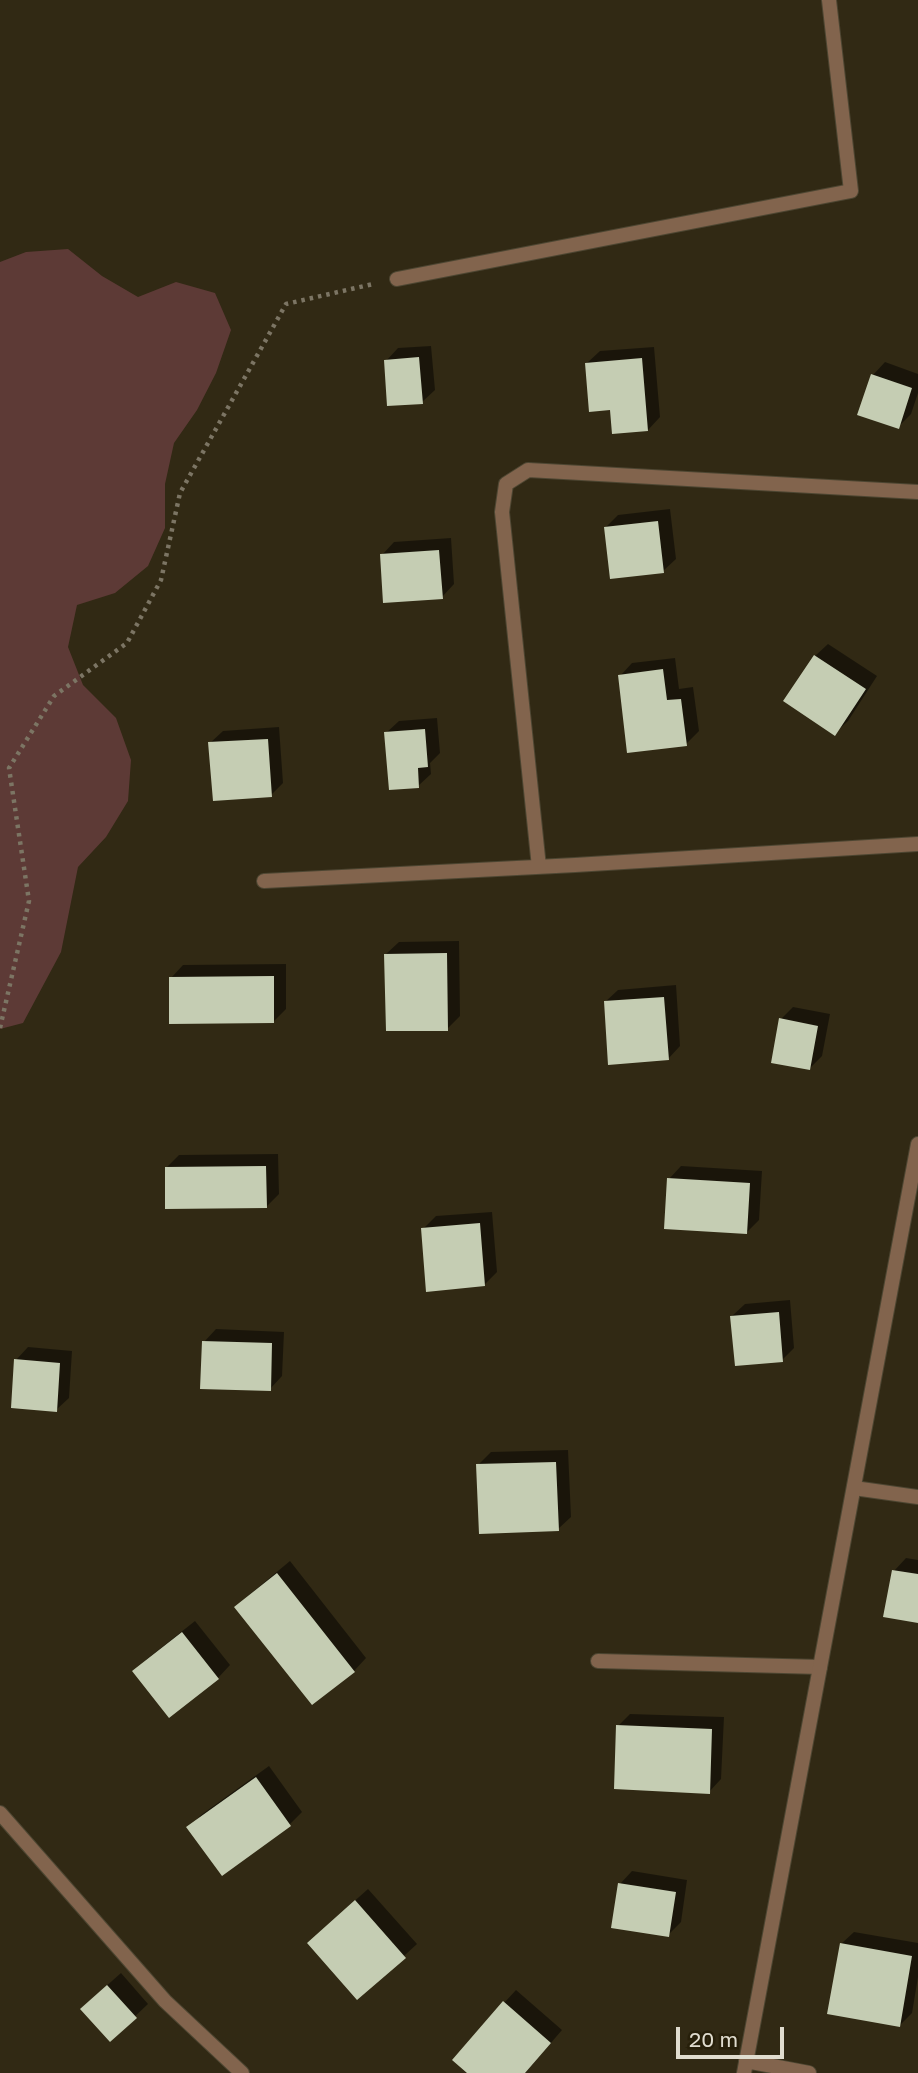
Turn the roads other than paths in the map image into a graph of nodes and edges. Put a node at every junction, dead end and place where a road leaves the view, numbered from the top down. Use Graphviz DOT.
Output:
graph roads {
  1 [pos="829,0"];
  2 [pos="397,279"];
  3 [pos="918,492"];
  4 [pos="918,844"];
  5 [pos="539,867"];
  6 [pos="264,881"];
  7 [pos="918,1144"];
  8 [pos="854,1488"];
  9 [pos="918,1497"];
  10 [pos="598,1661"];
  11 [pos="820,1667"];
  12 [pos="0,1813"];
  13 [pos="745,2067"];
  14 [pos="242,2073"];
  15 [pos="809,2073"];
  1 -- 2 [label="street"];
  3 -- 5 [label="street"];
  4 -- 5 [label="street"];
  5 -- 6 [label="street"];
  7 -- 8 [label="street"];
  8 -- 9 [label="street"];
  8 -- 11 [label="street"];
  10 -- 11 [label="street"];
  11 -- 13 [label="street"];
  12 -- 14 [label="street"];
  13 -- 15 [label="street"];
}
